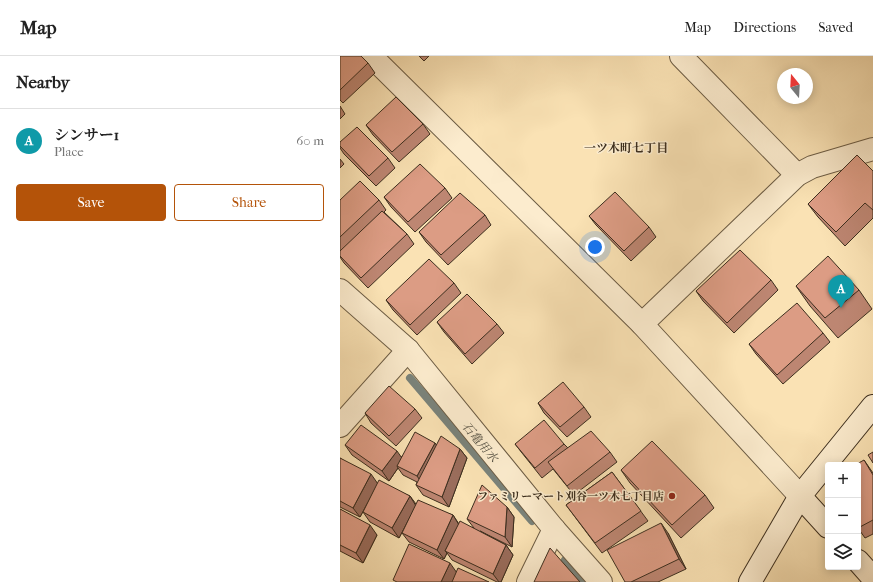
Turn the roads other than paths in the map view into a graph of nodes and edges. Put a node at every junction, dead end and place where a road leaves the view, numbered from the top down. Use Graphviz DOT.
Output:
graph roads {
  1 [pos="371,56"];
  2 [pos="681,56"];
  3 [pos="873,148"];
  4 [pos="797,175"];
  5 [pos="340,290"];
  6 [pos="642,324"];
  7 [pos="408,350"];
  8 [pos="873,406"];
  9 [pos="340,426"];
  10 [pos="800,496"];
  11 [pos="825,524"];
  12 [pos="554,529"];
  13 [pos="861,564"];
  14 [pos="873,578"];
  15 [pos="528,582"];
  16 [pos="601,582"];
  17 [pos="750,582"];
  1 -- 6 [label="street"];
  2 -- 4 [label="street"];
  3 -- 4 [label="street"];
  4 -- 6 [label="street"];
  5 -- 7 [label="street"];
  6 -- 10 [label="street"];
  7 -- 9 [label="street"];
  7 -- 12 [label="street"];
  8 -- 10 [label="street"];
  10 -- 11 [label="street"];
  10 -- 17 [label="street"];
  12 -- 15 [label="street"];
  12 -- 16 [label="street"];
  13 -- 14 [label="street"];
}
